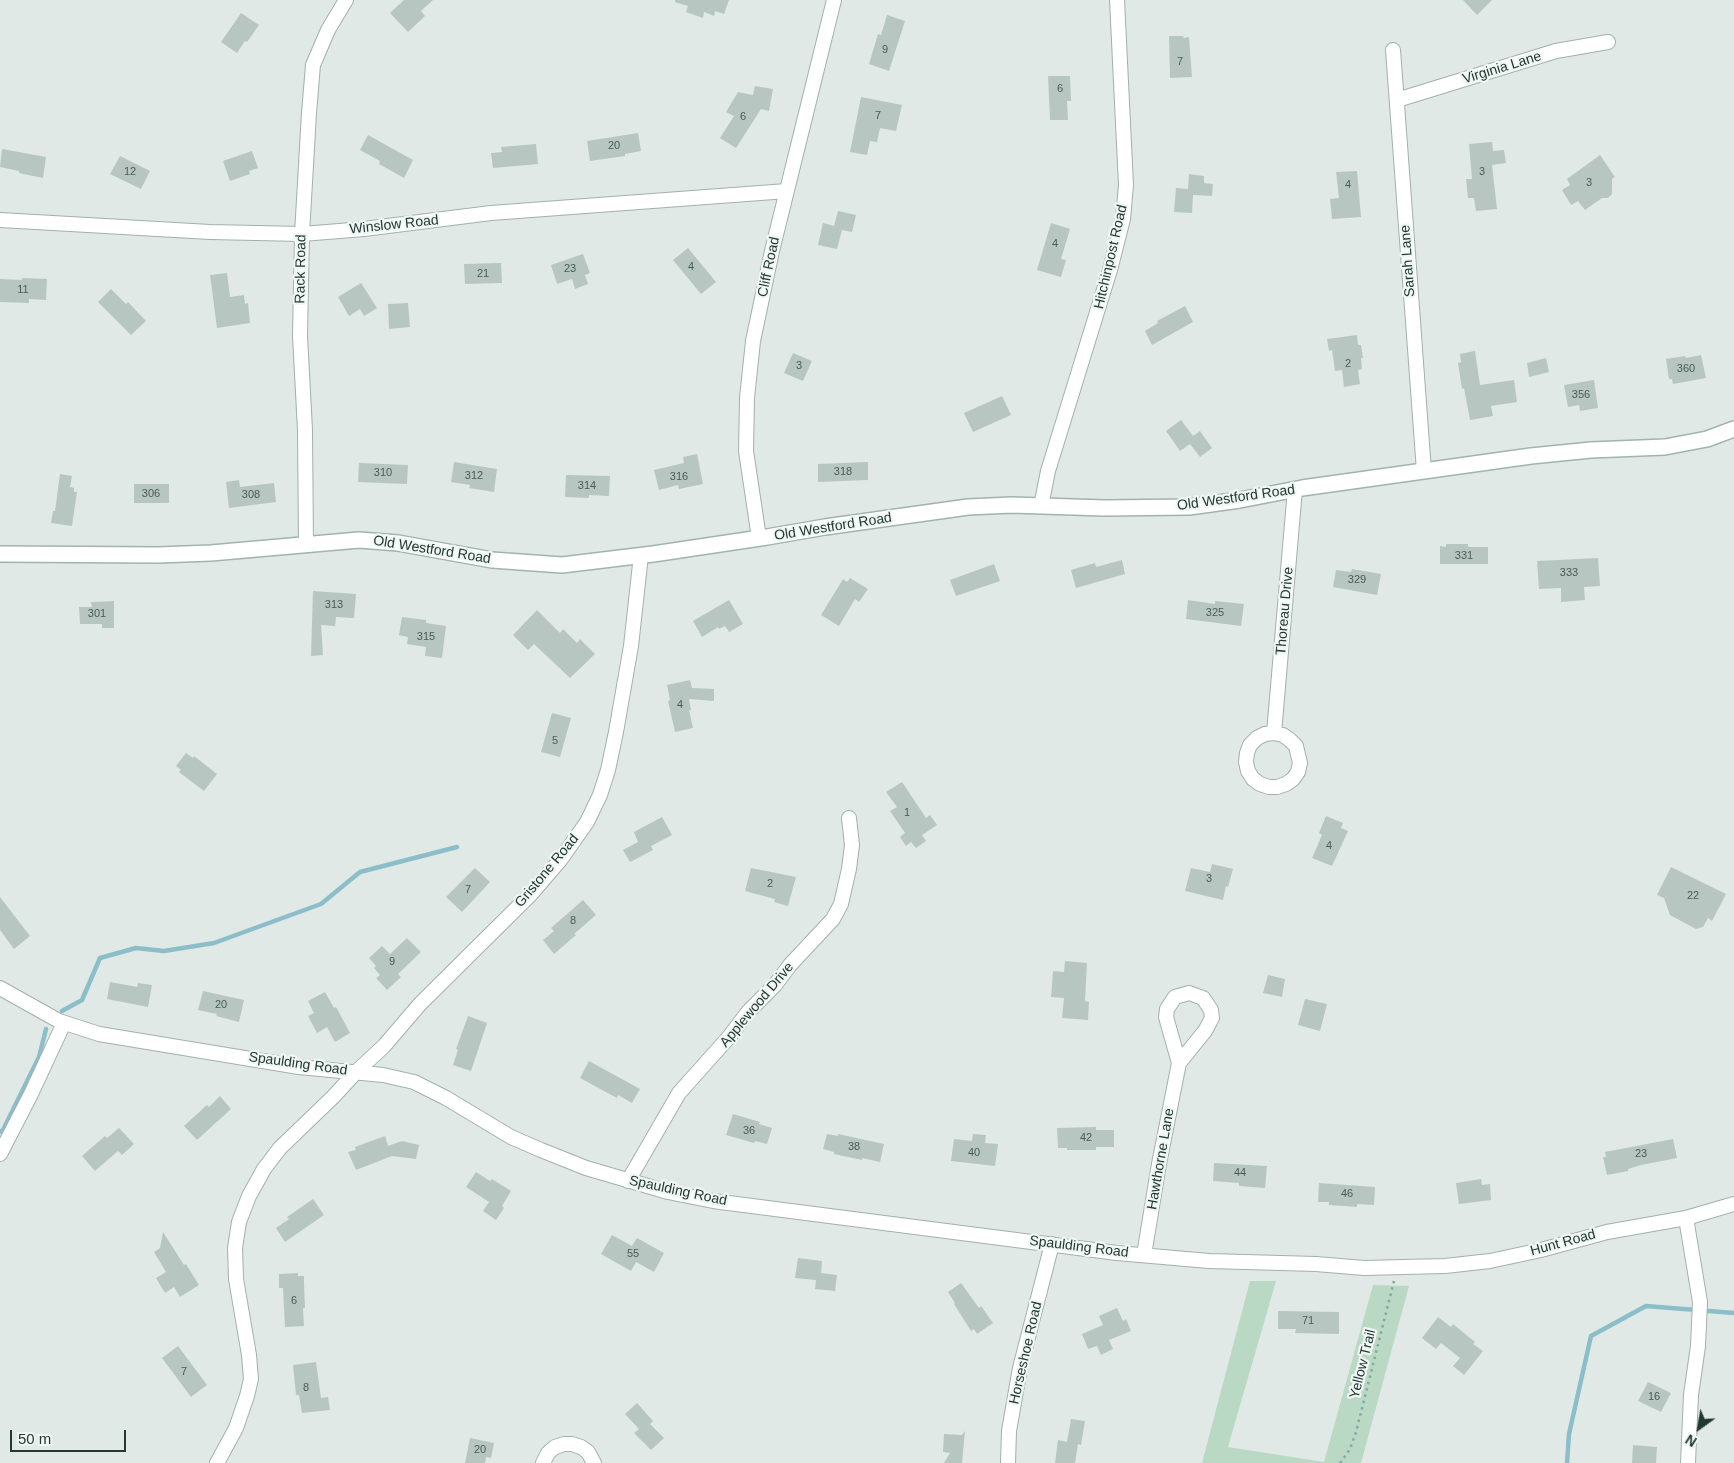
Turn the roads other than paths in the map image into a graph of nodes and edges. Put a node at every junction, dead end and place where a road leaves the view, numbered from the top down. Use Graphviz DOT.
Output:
graph roads {
  1 [pos="346,0"];
  2 [pos="834,0"];
  3 [pos="1117,0"];
  4 [pos="1608,42"];
  5 [pos="1393,50"];
  6 [pos="1396,100"];
  7 [pos="787,191"];
  8 [pos="0,220"];
  9 [pos="302,234"];
  10 [pos="1734,429"];
  11 [pos="1424,471"];
  12 [pos="1295,489"];
  13 [pos="1040,506"];
  14 [pos="759,538"];
  15 [pos="306,545"];
  16 [pos="0,554"];
  17 [pos="641,556"];
  18 [pos="1274,733"];
  19 [pos="849,818"];
  20 [pos="0,988"];
  21 [pos="64,1023"];
  22 [pos="1179,1063"];
  23 [pos="356,1072"];
  24 [pos="0,1154"];
  25 [pos="628,1181"];
  26 [pos="1734,1204"];
  27 [pos="1686,1218"];
  28 [pos="1052,1244"];
  29 [pos="1144,1255"];
  30 [pos="1394,1268"];
  31 [pos="217,1463"];
  32 [pos="543,1463"];
  33 [pos="594,1463"];
  34 [pos="1008,1463"];
  35 [pos="1688,1463"];
  1 -- 9 [label="street, Rack Road"];
  2 -- 7 [label="street, Cliff Road"];
  3 -- 13 [label="street, Hitchinpost Road"];
  4 -- 6 [label="street, Virginia Lane"];
  5 -- 6 [label="street, Sarah Lane"];
  6 -- 11 [label="street, Sarah Lane"];
  7 -- 9 [label="street, Winslow Road"];
  7 -- 14 [label="street, Cliff Road"];
  8 -- 9 [label="street, Winslow Road"];
  9 -- 15 [label="street, Rack Road"];
  10 -- 11 [label="main road, Old Westford Road"];
  11 -- 12 [label="main road, Old Westford Road"];
  12 -- 13 [label="main road, Old Westford Road"];
  12 -- 18 [label="street, Thoreau Drive"];
  13 -- 14 [label="main road, Old Westford Road"];
  14 -- 17 [label="main road, Old Westford Road"];
  15 -- 16 [label="main road, Old Westford Road"];
  15 -- 17 [label="main road, Old Westford Road"];
  17 -- 23 [label="street, Gristone Road"];
  19 -- 25 [label="street, Applewood Drive"];
  20 -- 21 [label="street, Spaulding Road"];
  21 -- 23 [label="street, Spaulding Road"];
  21 -- 24 [label="street"];
  22 -- 22 [label="street, Hawthorne Lane"];
  22 -- 29 [label="street, Hawthorne Lane"];
  23 -- 25 [label="street, Spaulding Road"];
  23 -- 31 [label="street, Gristone Road"];
  25 -- 28 [label="street, Spaulding Road"];
  26 -- 27 [label="street, Hunt Road"];
  27 -- 30 [label="street, Hunt Road"];
  27 -- 35 [label="street"];
  28 -- 29 [label="street, Spaulding Road"];
  28 -- 34 [label="street, Horseshoe Road"];
  29 -- 30 [label="street, Spaulding Road"];
  32 -- 33 [label="street"];
}
